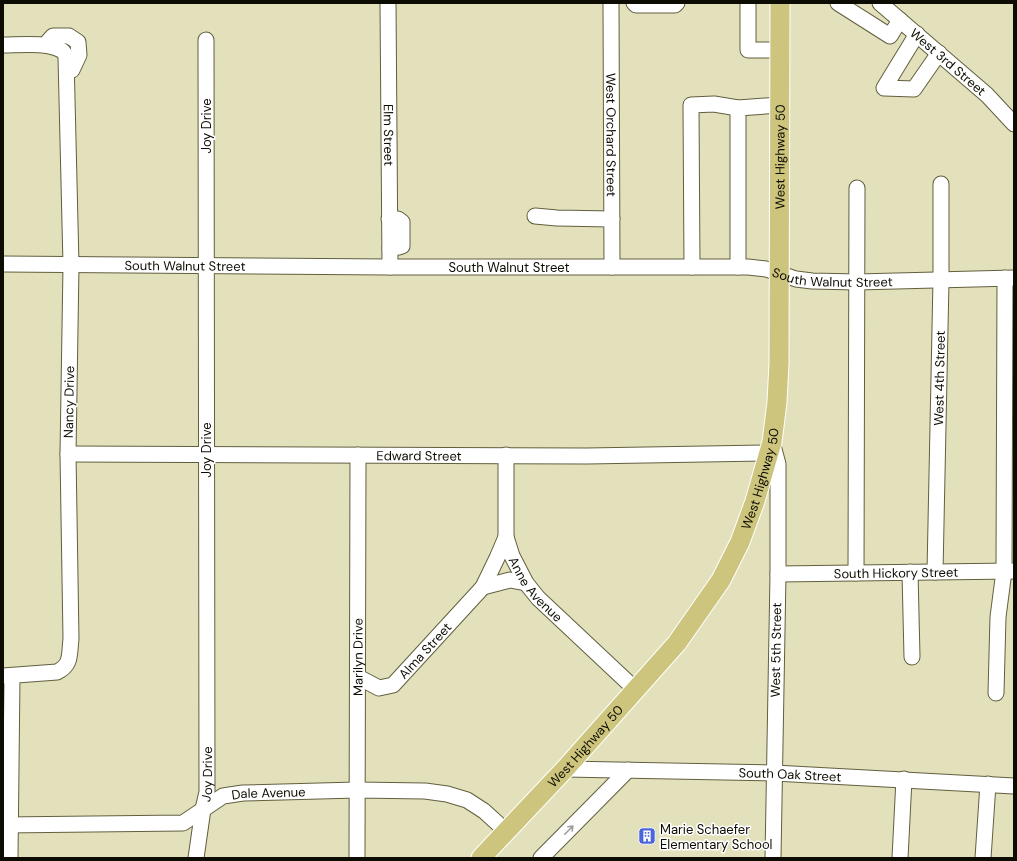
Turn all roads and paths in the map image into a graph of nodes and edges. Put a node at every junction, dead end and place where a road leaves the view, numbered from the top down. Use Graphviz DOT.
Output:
graph roads {
  1 [pos="388,3"];
  2 [pos="611,3"];
  3 [pos="634,3"];
  4 [pos="677,3"];
  5 [pos="748,3"];
  6 [pos="780,3"];
  7 [pos="838,3"];
  8 [pos="880,3"];
  9 [pos="900,20"];
  10 [pos="917,34"];
  11 [pos="206,40"];
  12 [pos="3,45"];
  13 [pos="45,45"];
  14 [pos="780,50"];
  15 [pos="939,53"];
  16 [pos="67,72"];
  17 [pos="780,105"];
  18 [pos="738,108"];
  19 [pos="1014,124"];
  20 [pos="941,184"];
  21 [pos="857,188"];
  22 [pos="535,216"];
  23 [pos="612,218"];
  24 [pos="3,264"];
  25 [pos="71,265"];
  26 [pos="206,267"];
  27 [pos="612,267"];
  28 [pos="692,267"];
  29 [pos="738,267"];
  30 [pos="390,268"];
  31 [pos="779,274"];
  32 [pos="1010,278"];
  33 [pos="940,280"];
  34 [pos="857,282"];
  35 [pos="771,448"];
  36 [pos="68,454"];
  37 [pos="206,454"];
  38 [pos="358,455"];
  39 [pos="506,455"];
  40 [pos="506,537"];
  41 [pos="1009,571"];
  42 [pos="910,572"];
  43 [pos="935,572"];
  44 [pos="856,573"];
  45 [pos="778,574"];
  46 [pos="526,584"];
  47 [pos="483,587"];
  48 [pos="912,657"];
  49 [pos="8,676"];
  50 [pos="358,677"];
  51 [pos="636,690"];
  52 [pos="996,693"];
  53 [pos="565,769"];
  54 [pos="628,770"];
  55 [pos="774,773"];
  56 [pos="904,779"];
  57 [pos="988,784"];
  58 [pos="1014,786"];
  59 [pos="357,790"];
  60 [pos="203,809"];
  61 [pos="7,825"];
  62 [pos="506,831"];
  63 [pos="10,858"];
  64 [pos="196,858"];
  65 [pos="357,858"];
  66 [pos="481,858"];
  67 [pos="541,858"];
  68 [pos="773,858"];
  69 [pos="900,858"];
  70 [pos="983,858"];
  1 -- 30 [label="street, Elm Street"];
  2 -- 23 [label="street, West Orchard Street"];
  3 -- 4 [label="street"];
  5 -- 14 [label="street"];
  6 -- 14 [label="main road, West Highway 50"];
  7 -- 9 [label="street"];
  8 -- 9 [label="street, West 3rd Street"];
  9 -- 10 [label="street, West 3rd Street"];
  10 -- 15 [label="street, West 3rd Street"];
  10 -- 15 [label="street"];
  11 -- 26 [label="street, Joy Drive"];
  12 -- 13 [label="street"];
  13 -- 16 [label="street, Nancy Drive"];
  13 -- 16 [label="street"];
  14 -- 17 [label="main road, West Highway 50"];
  15 -- 19 [label="street, West 3rd Street"];
  16 -- 25 [label="street, Nancy Drive"];
  17 -- 18 [label="street"];
  17 -- 31 [label="main road, West Highway 50"];
  18 -- 28 [label="street"];
  18 -- 29 [label="street"];
  20 -- 33 [label="street, West 4th Street"];
  21 -- 34 [label="street"];
  22 -- 23 [label="street"];
  23 -- 27 [label="street, West Orchard Street"];
  24 -- 25 [label="street, South Walnut Street"];
  25 -- 26 [label="street, South Walnut Street"];
  25 -- 36 [label="street, Nancy Drive"];
  26 -- 30 [label="street, South Walnut Street"];
  26 -- 37 [label="street, Joy Drive"];
  27 -- 28 [label="street, South Walnut Street"];
  27 -- 30 [label="street, South Walnut Street"];
  28 -- 29 [label="street, South Walnut Street"];
  29 -- 31 [label="street, South Walnut Street"];
  31 -- 34 [label="street, South Walnut Street"];
  31 -- 35 [label="main road, West Highway 50"];
  32 -- 33 [label="street, South Walnut Street"];
  32 -- 41 [label="street"];
  33 -- 34 [label="street, South Walnut Street"];
  33 -- 43 [label="street, West 4th Street"];
  34 -- 44 [label="street"];
  35 -- 39 [label="street, Edward Street"];
  35 -- 45 [label="street, West 5th Street"];
  35 -- 51 [label="main road, West Highway 50"];
  36 -- 37 [label="street, Edward Street"];
  36 -- 49 [label="street, Nancy Drive"];
  37 -- 38 [label="street, Edward Street"];
  37 -- 60 [label="street, Joy Drive"];
  38 -- 39 [label="street, Edward Street"];
  38 -- 50 [label="street, Marilyn Drive"];
  39 -- 40 [label="street, Anne Avenue"];
  40 -- 46 [label="street, Anne Avenue"];
  40 -- 47 [label="street, Alma Street"];
  41 -- 43 [label="street, South Hickory Street"];
  41 -- 52 [label="street"];
  42 -- 43 [label="street, South Hickory Street"];
  42 -- 44 [label="street, South Hickory Street"];
  42 -- 48 [label="street"];
  44 -- 45 [label="street, South Hickory Street"];
  45 -- 55 [label="street, West 5th Street"];
  46 -- 47 [label="street"];
  46 -- 51 [label="street, Anne Avenue"];
  47 -- 50 [label="street, Alma Street"];
  49 -- 61 [label="street"];
  50 -- 59 [label="street, Marilyn Drive"];
  51 -- 53 [label="main road, West Highway 50"];
  53 -- 54 [label="street, South Oak Street"];
  53 -- 62 [label="main road, West Highway 50"];
  54 -- 55 [label="street, South Oak Street"];
  67 -- 54 [label="street, one-way"];
  55 -- 56 [label="street, South Oak Street"];
  55 -- 68 [label="street, West 5th Street"];
  56 -- 57 [label="street, South Oak Street"];
  56 -- 69 [label="street"];
  57 -- 58 [label="street, South Oak Street"];
  57 -- 70 [label="street"];
  59 -- 60 [label="street, Dale Avenue"];
  59 -- 62 [label="street, Dale Avenue"];
  59 -- 65 [label="street, Marilyn Drive"];
  60 -- 61 [label="street, Dale Avenue"];
  60 -- 64 [label="street, Joy Drive"];
  61 -- 63 [label="street"];
  62 -- 66 [label="main road, West Highway 50"];
}
